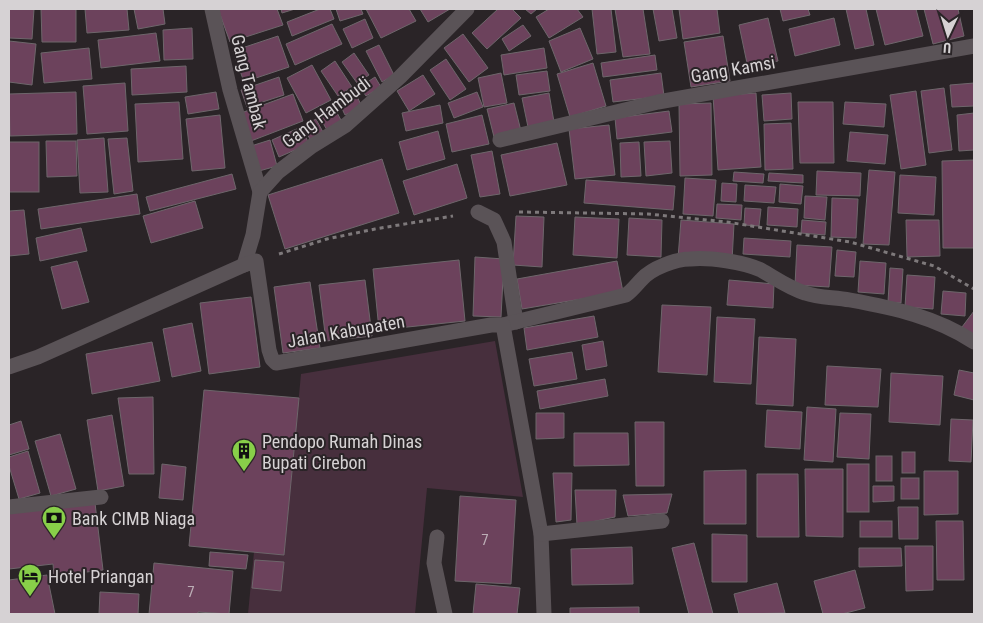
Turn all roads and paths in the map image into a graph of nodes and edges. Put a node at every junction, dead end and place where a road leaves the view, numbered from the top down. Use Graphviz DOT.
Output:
graph roads {
  1 [pos="212,9"];
  2 [pos="468,9"];
  3 [pos="974,46"];
  4 [pos="500,140"];
  5 [pos="260,192"];
  6 [pos="478,212"];
  7 [pos="250,263"];
  8 [pos="974,289"];
  9 [pos="510,324"];
  10 [pos="974,342"];
  11 [pos="9,368"];
  12 [pos="101,497"];
  13 [pos="9,508"];
  14 [pos="662,521"];
  15 [pos="541,534"];
  16 [pos="437,537"];
  17 [pos="445,614"];
  18 [pos="544,614"];
  1 -- 5 [label="street, Gang Tambak"];
  2 -- 5 [label="street, Gang Hambudi"];
  3 -- 4 [label="street, Gang Kamsi"];
  5 -- 7 [label="street"];
  6 -- 7 [label="path"];
  6 -- 8 [label="path"];
  6 -- 9 [label="street"];
  7 -- 9 [label="street, Jalan Kabupaten"];
  7 -- 11 [label="street"];
  9 -- 10 [label="street"];
  9 -- 15 [label="street"];
  12 -- 13 [label="street"];
  14 -- 15 [label="street"];
  15 -- 18 [label="street"];
  16 -- 17 [label="street"];
}
